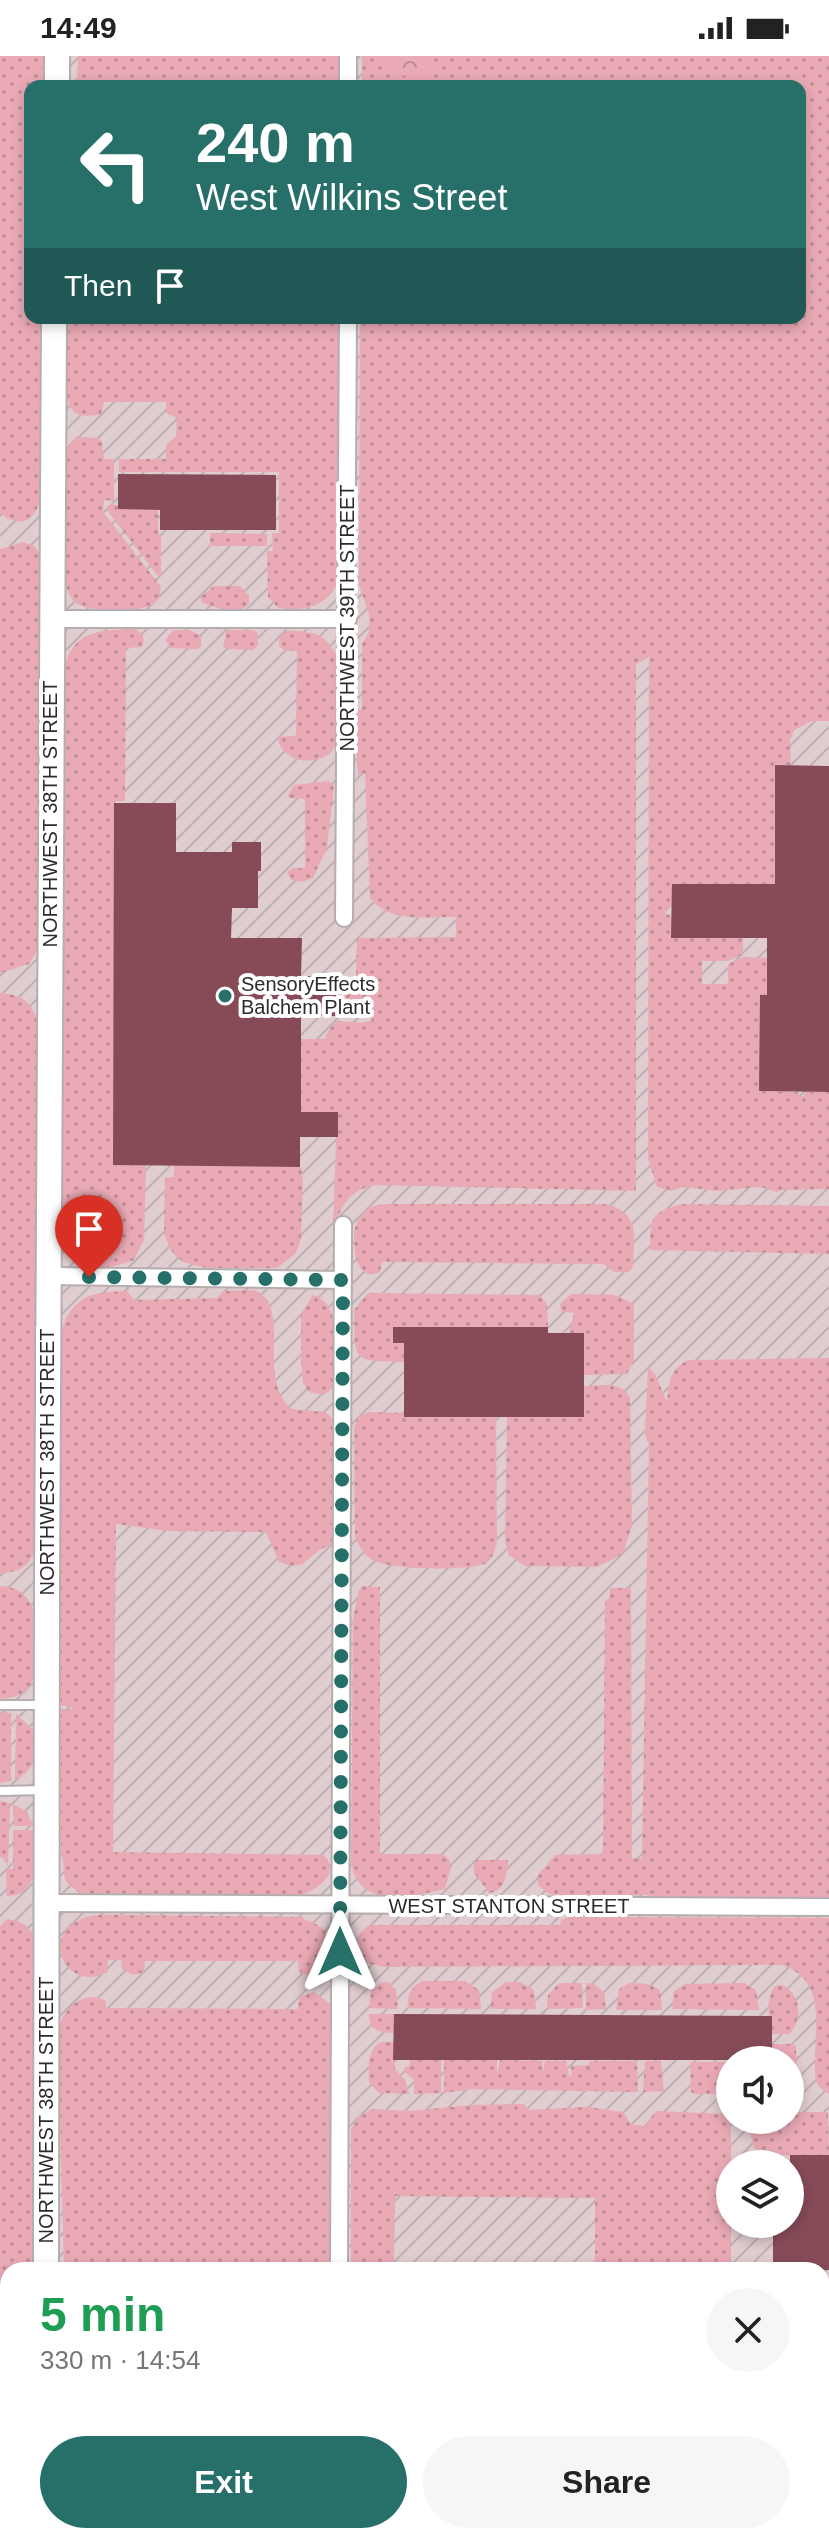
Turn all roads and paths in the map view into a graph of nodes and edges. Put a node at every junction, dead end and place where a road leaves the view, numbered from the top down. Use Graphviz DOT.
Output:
graph roads {
  1 [pos="57,56"];
  2 [pos="348,56"];
  3 [pos="57,80"];
  4 [pos="348,80"];
  5 [pos="54,324"];
  6 [pos="348,324"];
  7 [pos="51,619"];
  8 [pos="348,619"];
  9 [pos="344,918"];
  10 [pos="343,1225"];
  11 [pos="48,1276"];
  12 [pos="343,1280"];
  13 [pos="0,1705"];
  14 [pos="46,1705"];
  15 [pos="46,1790"];
  16 [pos="0,1791"];
  17 [pos="45,1903"];
  18 [pos="340,1906"];
  19 [pos="829,1907"];
  20 [pos="46,2262"];
  21 [pos="339,2262"];
  1 -- 3 [label="main road"];
  2 -- 4 [label="street"];
  5 -- 7 [label="main road, NORTHWEST 38TH STREET"];
  6 -- 8 [label="street, NORTHWEST 39TH STREET"];
  7 -- 8 [label="street"];
  7 -- 11 [label="main road, NORTHWEST 38TH STREET"];
  8 -- 9 [label="street, NORTHWEST 39TH STREET"];
  10 -- 12 [label="street"];
  11 -- 12 [label="street"];
  11 -- 14 [label="main road, NORTHWEST 38TH STREET"];
  12 -- 18 [label="street"];
  13 -- 14 [label="lane"];
  14 -- 15 [label="main road, NORTHWEST 38TH STREET"];
  15 -- 16 [label="lane"];
  15 -- 17 [label="main road, NORTHWEST 38TH STREET"];
  17 -- 18 [label="street, WEST STANTON STREET"];
  17 -- 20 [label="main road, NORTHWEST 38TH STREET"];
  18 -- 19 [label="street, WEST STANTON STREET"];
  18 -- 21 [label="street"];
}
